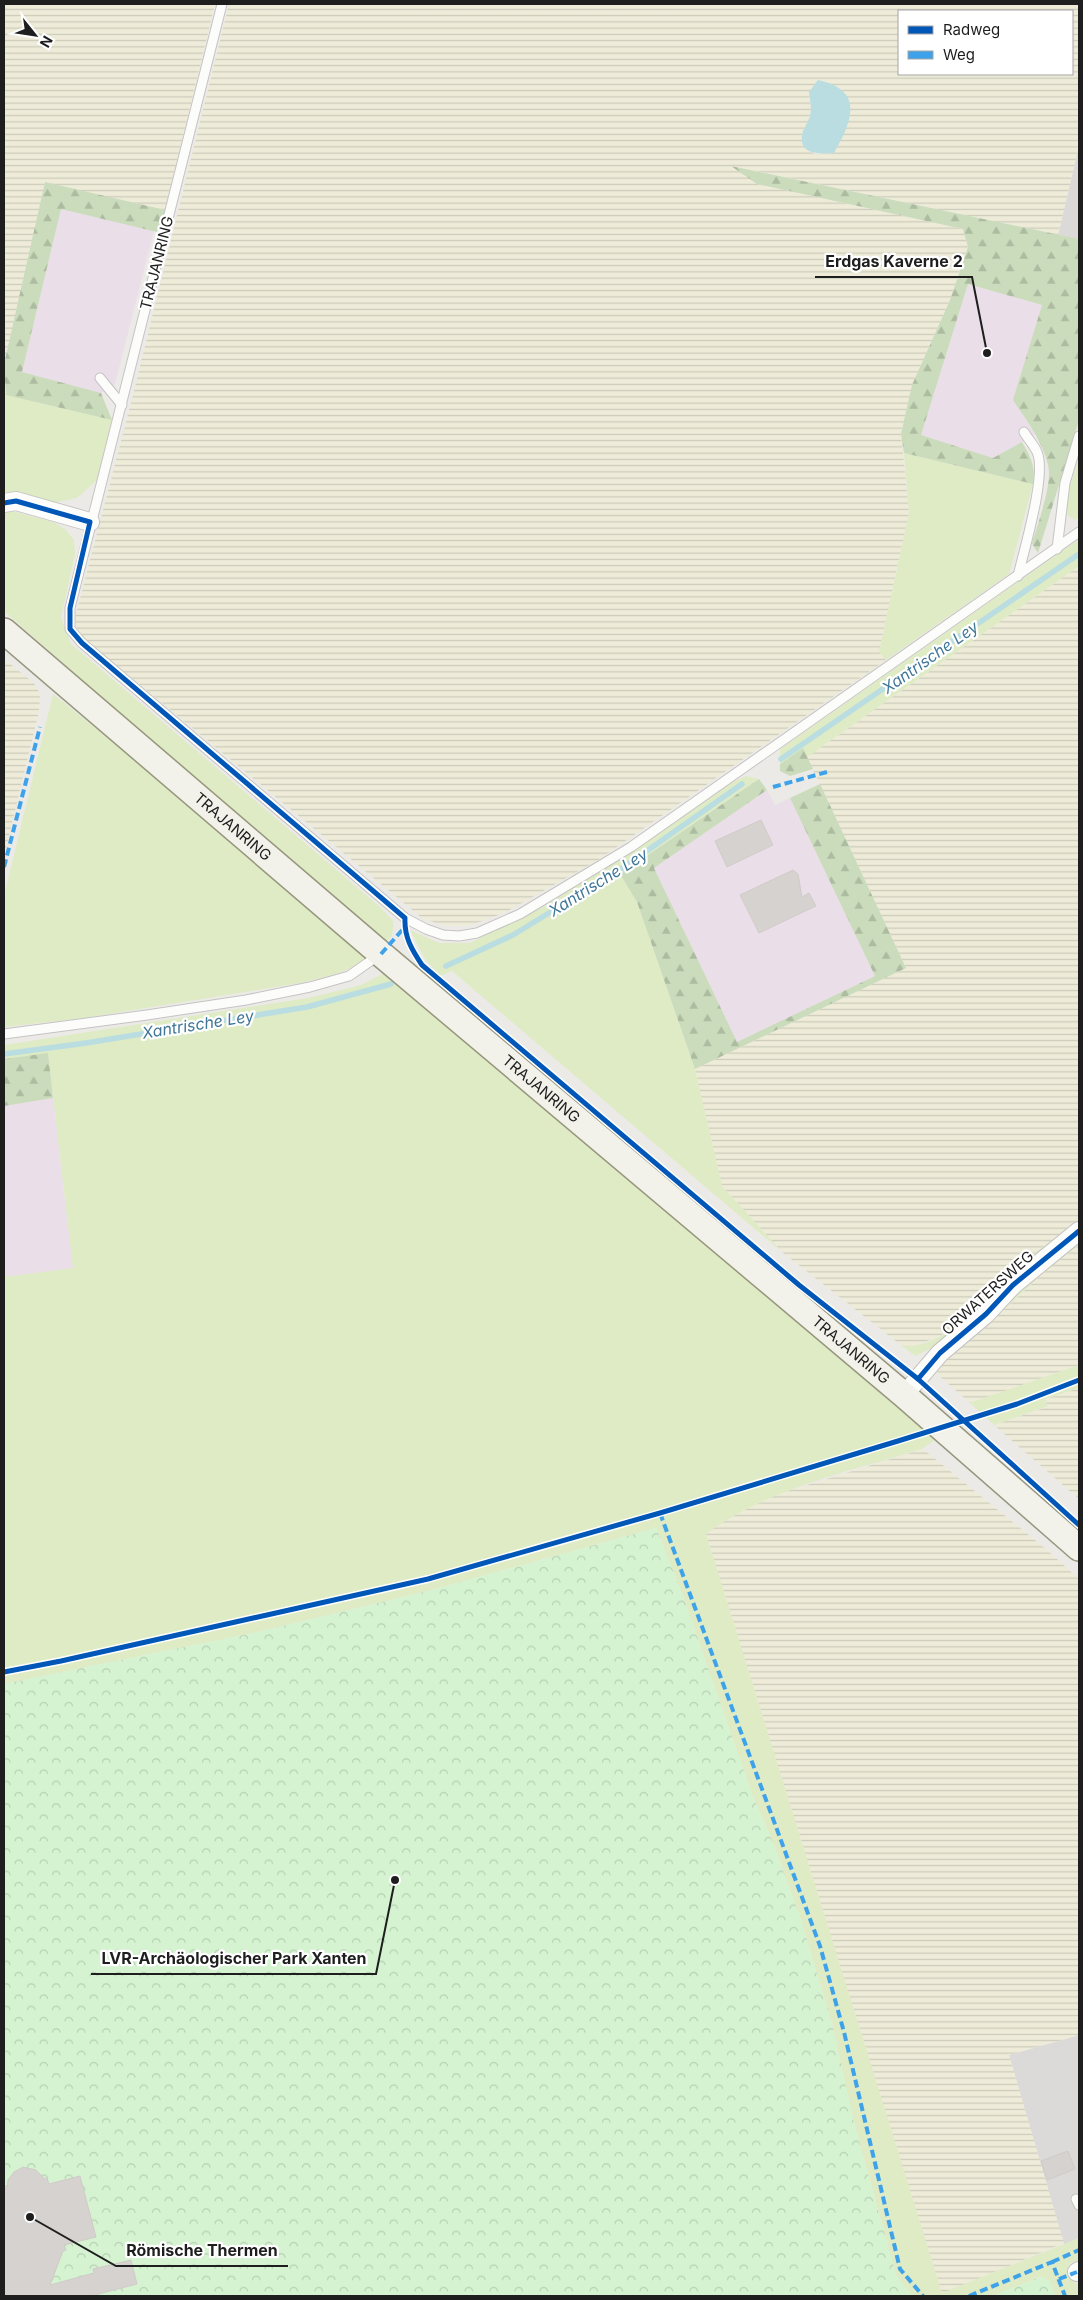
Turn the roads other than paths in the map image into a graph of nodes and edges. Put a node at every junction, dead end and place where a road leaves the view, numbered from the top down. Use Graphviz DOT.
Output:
graph roads {
  1 [pos="222,4"];
  2 [pos="100,378"];
  3 [pos="122,405"];
  4 [pos="1024,432"];
  5 [pos="1079,436"];
  6 [pos="4,502"];
  7 [pos="90,522"];
  8 [pos="1079,532"];
  9 [pos="1056,549"];
  10 [pos="1018,576"];
  11 [pos="4,631"];
  12 [pos="381,954"];
  13 [pos="4,1034"];
  14 [pos="1079,1231"];
  15 [pos="904,1395"];
  16 [pos="1079,1548"];
  1 -- 3 [label="lane, TRAJANRING"];
  2 -- 3 [label="lane"];
  3 -- 7 [label="lane, TRAJANRING"];
  4 -- 10 [label="lane"];
  5 -- 9 [label="lane"];
  6 -- 7 [label="street"];
  7 -- 10 [label="lane, TRAJANRING"];
  8 -- 9 [label="lane, TRAJANRING"];
  9 -- 10 [label="lane, TRAJANRING"];
  11 -- 12 [label="main road, TRAJANRING"];
  12 -- 13 [label="lane"];
  12 -- 15 [label="main road, TRAJANRING"];
  14 -- 15 [label="street, ORWATERSWEG"];
  15 -- 16 [label="main road, TRAJANRING"];
}
